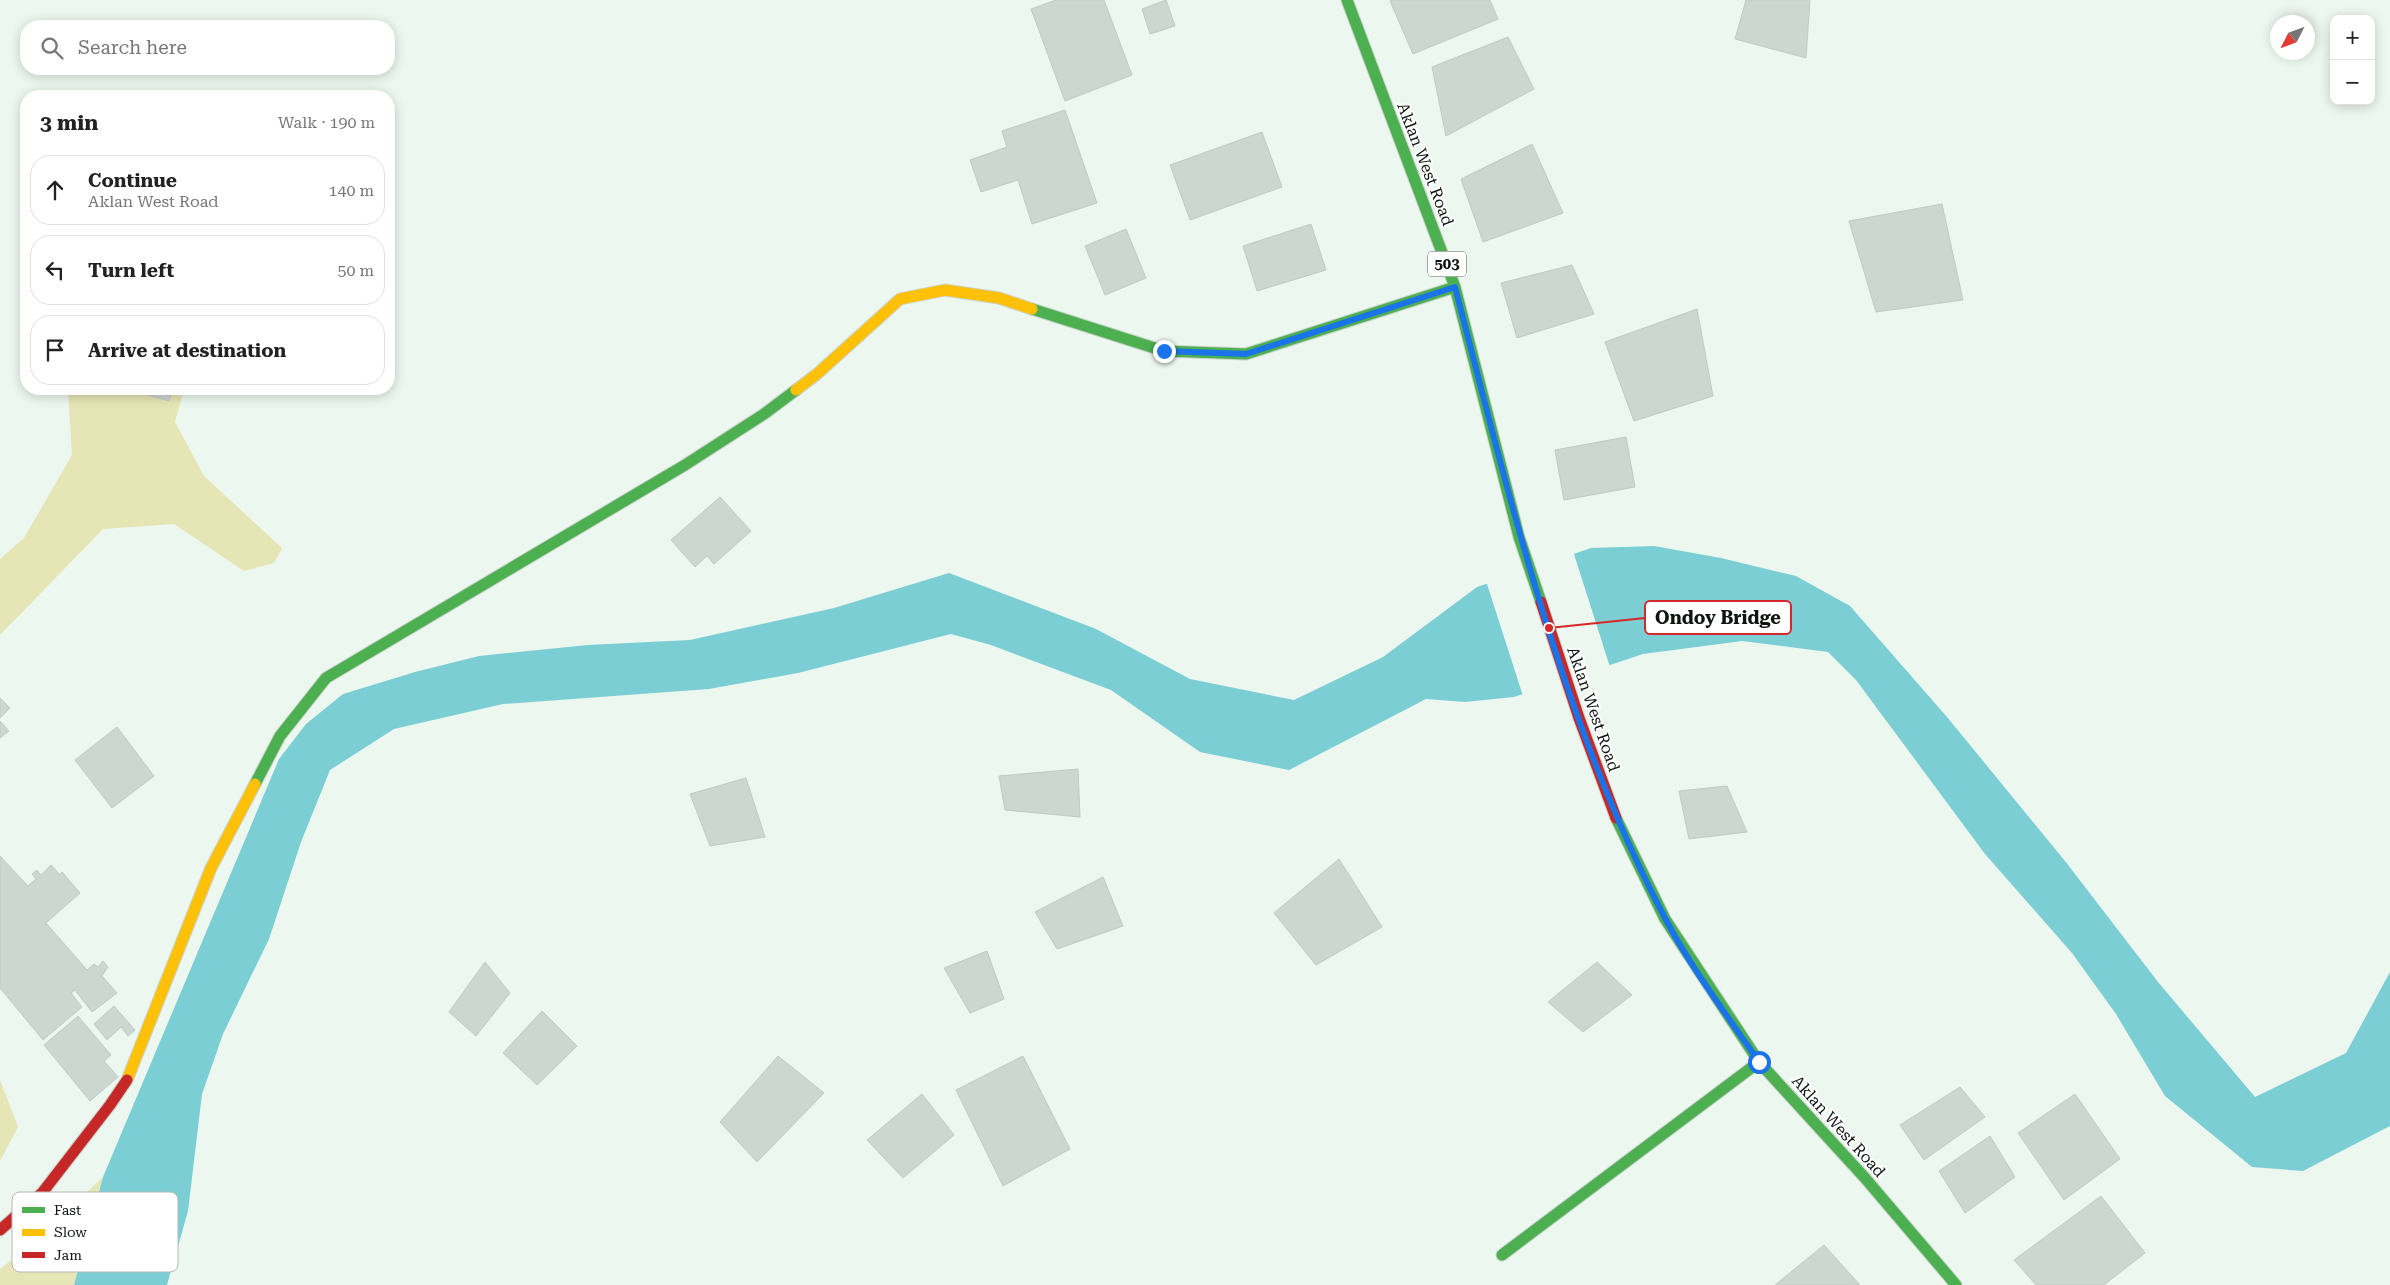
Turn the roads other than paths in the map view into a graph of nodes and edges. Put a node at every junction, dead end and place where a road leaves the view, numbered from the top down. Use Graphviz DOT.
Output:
graph roads {
  1 [pos="1347,0"];
  2 [pos="1455,287"];
  3 [pos="1759,1062"];
  4 [pos="43,1192"];
  5 [pos="12,1219"];
  6 [pos="0,1230"];
  7 [pos="1502,1255"];
  8 [pos="1956,1285"];
  1 -- 2 [label="street, Aklan West Road / 503"];
  2 -- 3 [label="street, Aklan West Road / 503"];
  2 -- 4 [label="street"];
  3 -- 7 [label="street"];
  3 -- 8 [label="street, Aklan West Road / 503"];
  5 -- 6 [label="street"];
}
